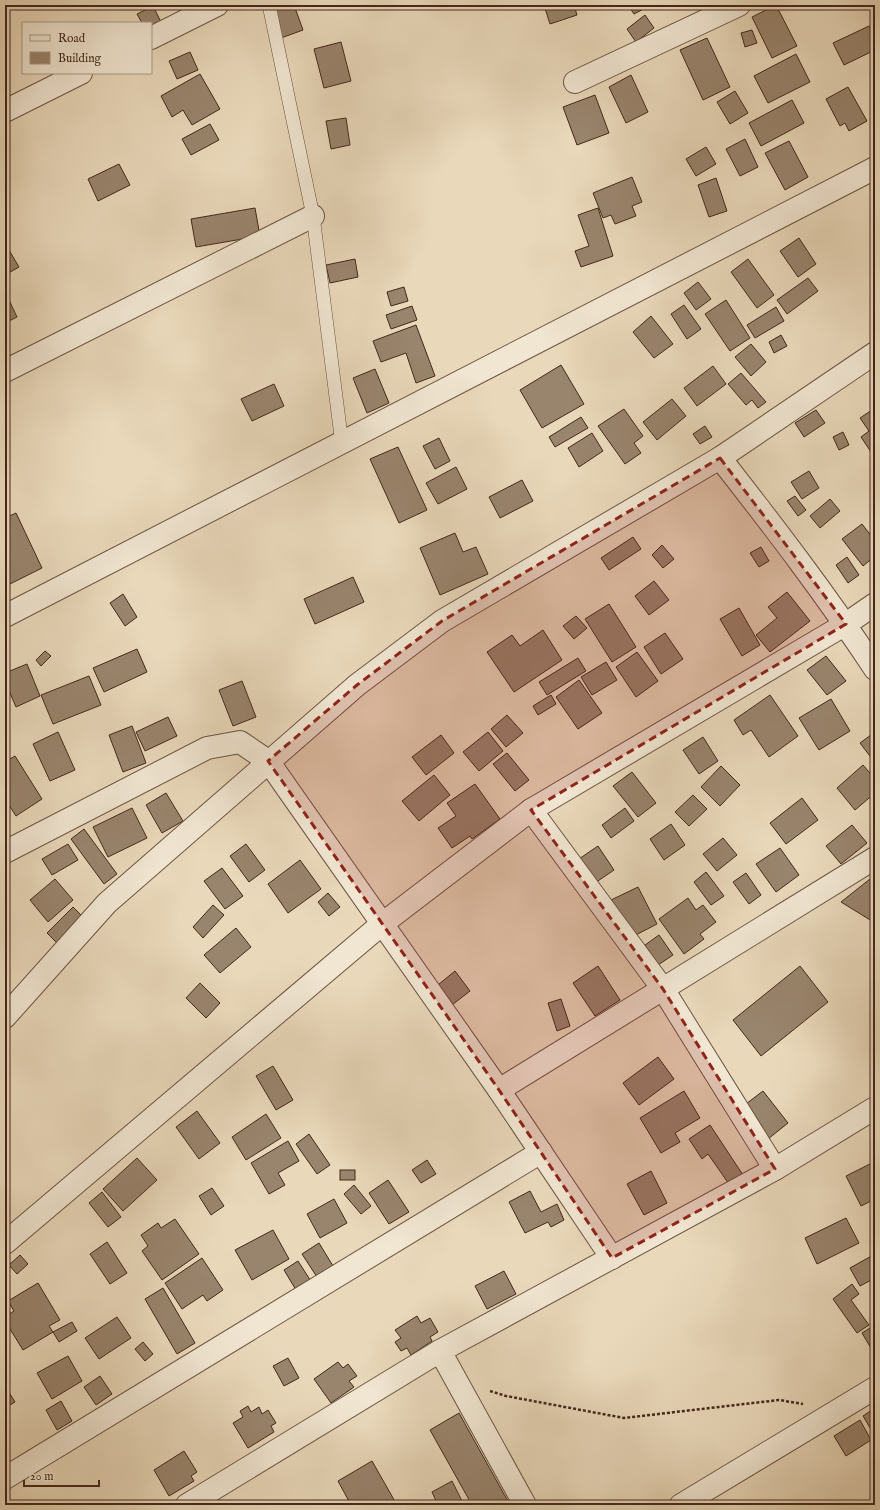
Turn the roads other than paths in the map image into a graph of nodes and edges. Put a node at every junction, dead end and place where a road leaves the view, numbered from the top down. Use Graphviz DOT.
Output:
graph roads {
  1 [pos="217,5"];
  2 [pos="269,5"];
  3 [pos="739,5"];
  4 [pos="152,38"];
  5 [pos="80,74"];
  6 [pos="575,82"];
  7 [pos="5,112"];
  8 [pos="875,168"];
  9 [pos="313,216"];
  10 [pos="875,353"];
  11 [pos="5,371"];
  12 [pos="342,444"];
  13 [pos="720,458"];
  14 [pos="875,604"];
  15 [pos="5,616"];
  16 [pos="846,624"];
  17 [pos="875,669"];
  18 [pos="268,761"];
  19 [pos="530,810"];
  20 [pos="5,852"];
  21 [pos="875,858"];
  22 [pos="382,924"];
  23 [pos="663,989"];
  24 [pos="5,1017"];
  25 [pos="499,1090"];
  26 [pos="875,1108"];
  27 [pos="541,1152"];
  28 [pos="775,1169"];
  29 [pos="5,1243"];
  30 [pos="612,1258"];
  31 [pos="440,1351"];
  32 [pos="875,1388"];
  33 [pos="5,1478"];
  34 [pos="188,1505"];
  35 [pos="525,1505"];
  36 [pos="681,1505"];
  1 -- 4 [label="street"];
  2 -- 9 [label="lane"];
  3 -- 6 [label="street"];
  5 -- 7 [label="street"];
  8 -- 12 [label="street"];
  9 -- 11 [label="street"];
  9 -- 12 [label="lane"];
  10 -- 13 [label="street"];
  12 -- 15 [label="street"];
  13 -- 16 [label="street"];
  13 -- 18 [label="street"];
  14 -- 16 [label="street"];
  16 -- 17 [label="street"];
  16 -- 19 [label="street"];
  18 -- 20 [label="street"];
  18 -- 22 [label="street"];
  18 -- 24 [label="street"];
  19 -- 22 [label="street"];
  19 -- 23 [label="street"];
  21 -- 23 [label="street"];
  22 -- 25 [label="street"];
  22 -- 29 [label="street"];
  23 -- 25 [label="street"];
  23 -- 28 [label="street"];
  25 -- 27 [label="street"];
  26 -- 28 [label="street"];
  27 -- 30 [label="street"];
  27 -- 33 [label="street"];
  28 -- 30 [label="street"];
  30 -- 31 [label="street"];
  31 -- 34 [label="street"];
  31 -- 35 [label="street"];
  32 -- 36 [label="street"];
}
